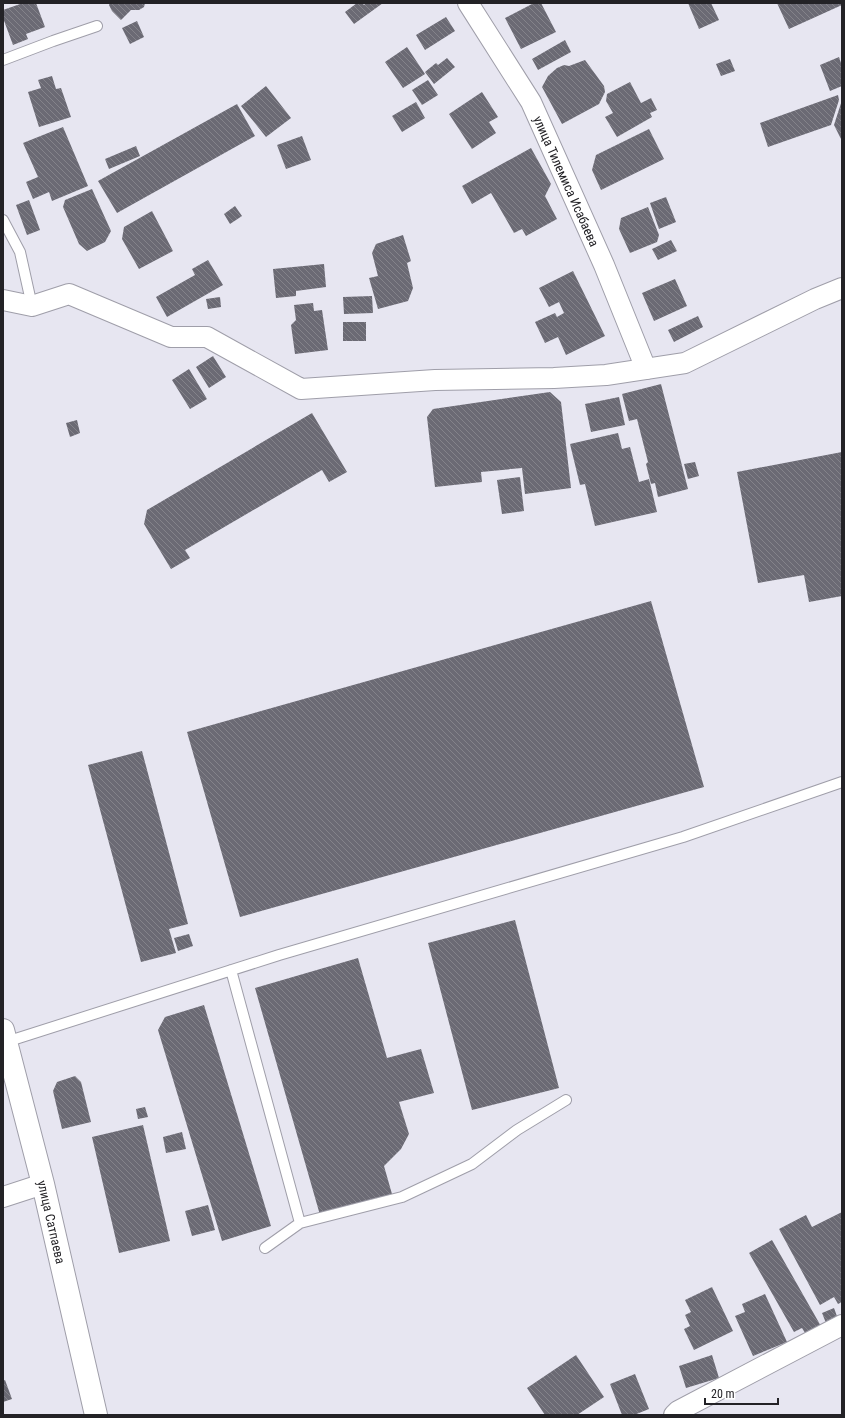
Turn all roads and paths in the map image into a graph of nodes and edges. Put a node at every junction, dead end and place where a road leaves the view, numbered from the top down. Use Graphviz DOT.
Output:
graph roads {
  1 [pos="468,3"];
  2 [pos="97,26"];
  3 [pos="3,60"];
  4 [pos="3,220"];
  5 [pos="842,288"];
  6 [pos="3,300"];
  7 [pos="32,306"];
  8 [pos="646,369"];
  9 [pos="842,782"];
  10 [pos="231,970"];
  11 [pos="4,1036"];
  12 [pos="566,1100"];
  13 [pos="43,1184"];
  14 [pos="3,1197"];
  15 [pos="300,1223"];
  16 [pos="266,1248"];
  17 [pos="842,1325"];
  18 [pos="96,1415"];
  19 [pos="674,1415"];
  1 -- 8 [label="street, улица Тилемиса Исабаева"];
  2 -- 3 [label="lane"];
  4 -- 7 [label="lane"];
  5 -- 8 [label="street"];
  6 -- 7 [label="street"];
  7 -- 8 [label="street"];
  9 -- 10 [label="lane"];
  10 -- 11 [label="lane"];
  10 -- 15 [label="lane"];
  11 -- 13 [label="street, улица Сатпаева"];
  12 -- 15 [label="lane"];
  13 -- 14 [label="street"];
  13 -- 18 [label="street, улица Сатпаева"];
  15 -- 16 [label="lane"];
  17 -- 19 [label="street"];
}
